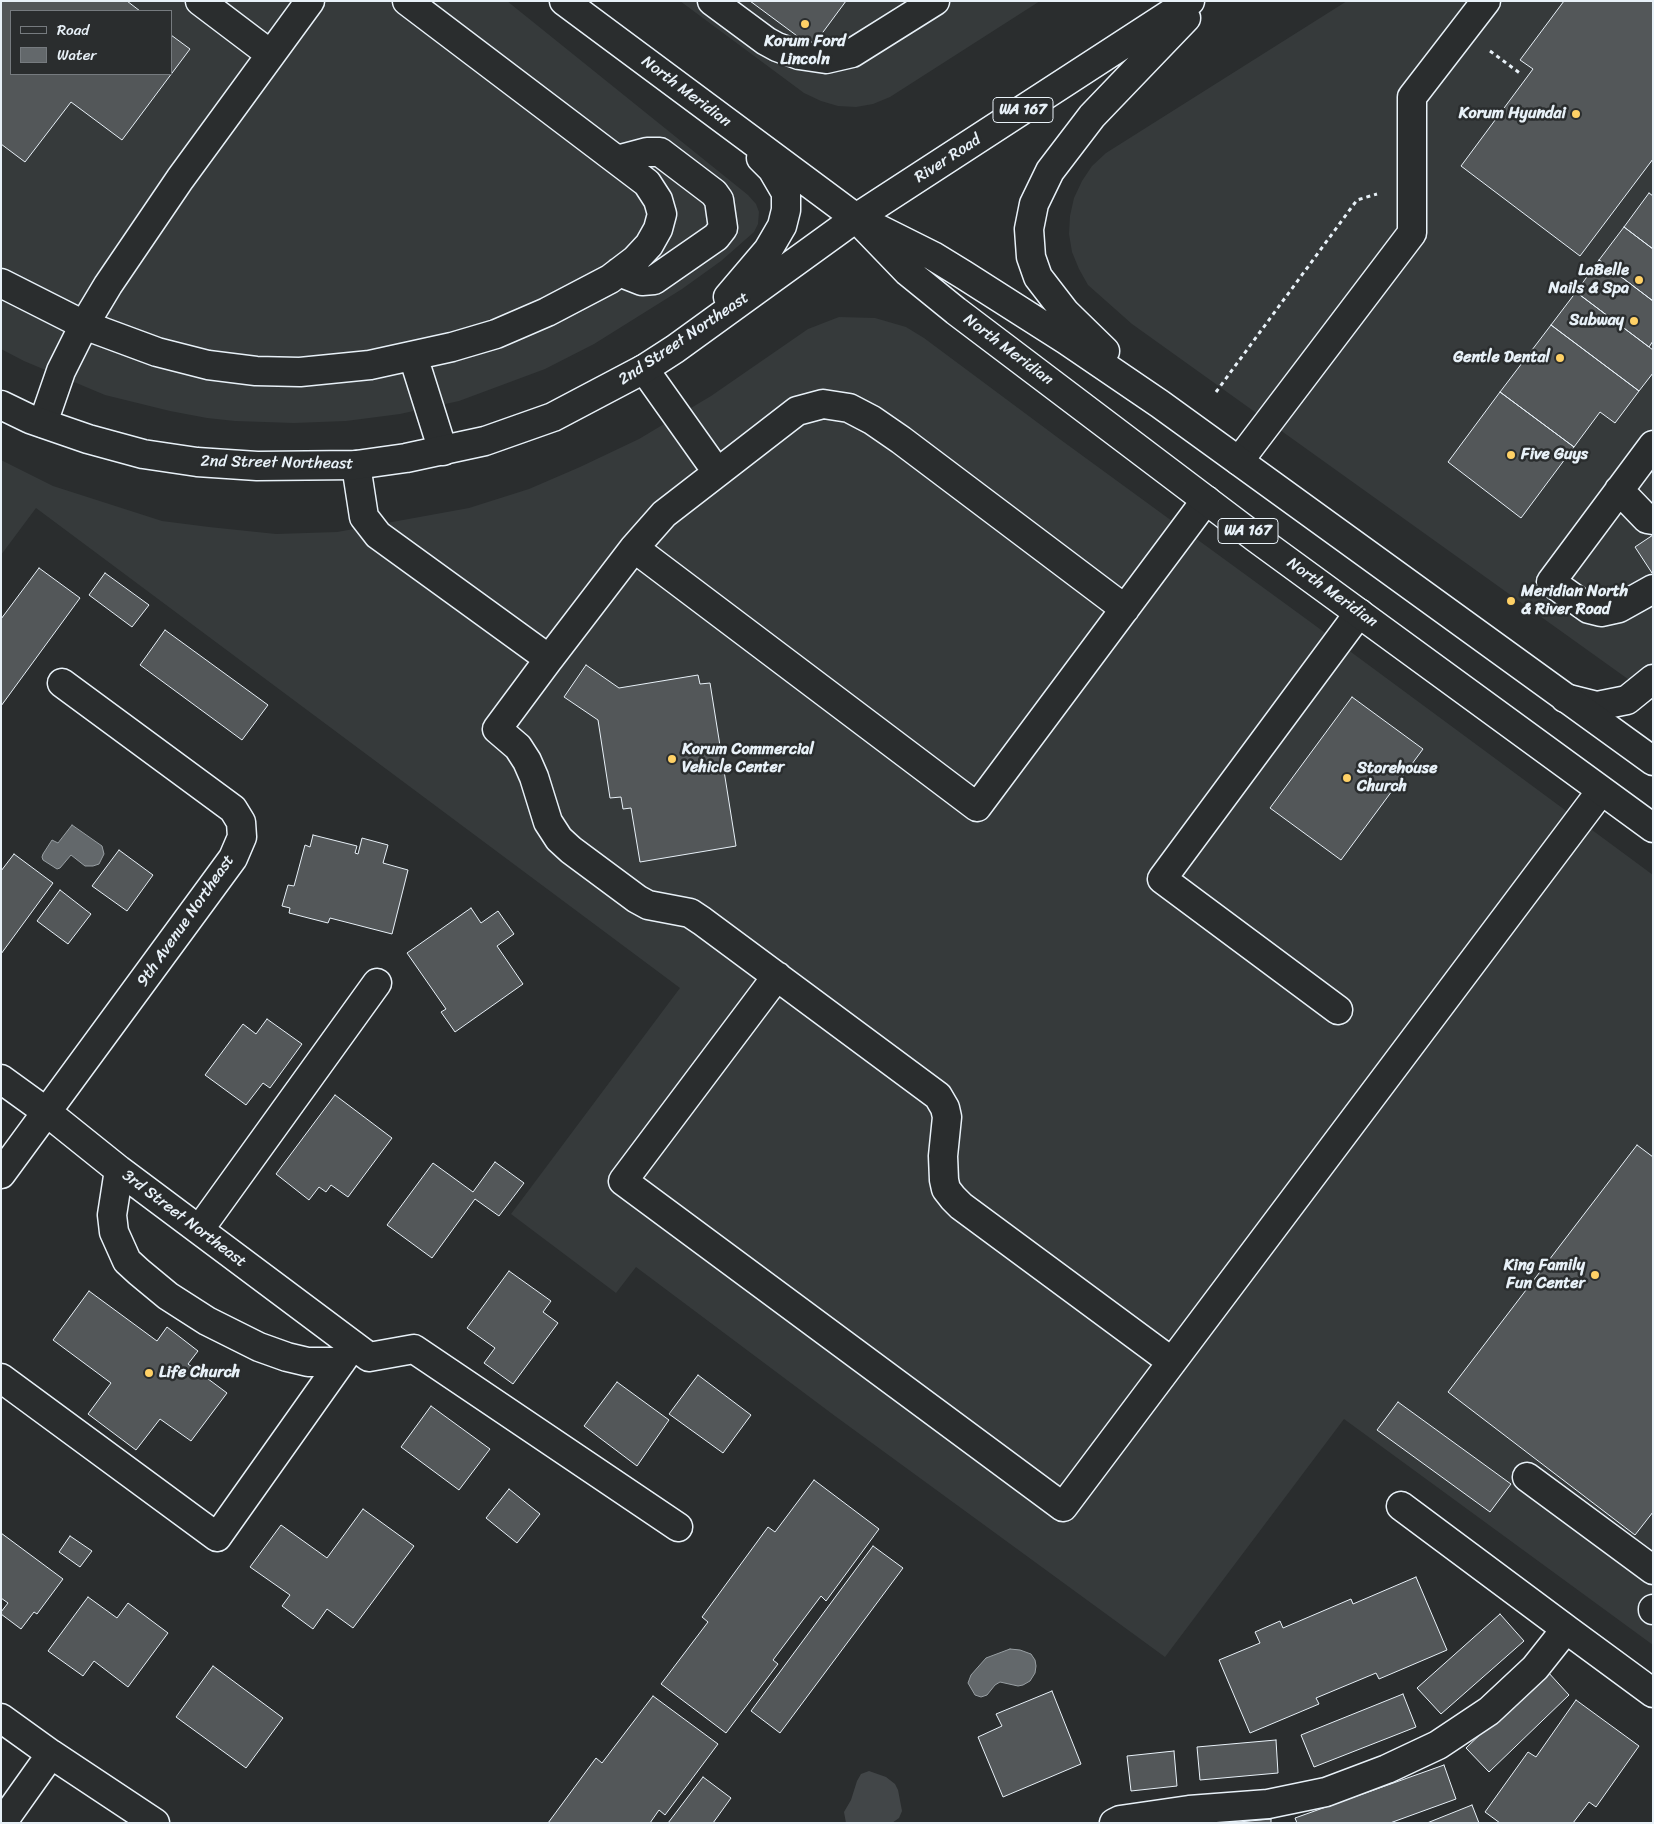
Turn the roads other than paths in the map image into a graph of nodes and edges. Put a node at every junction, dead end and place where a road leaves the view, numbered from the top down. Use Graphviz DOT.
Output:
graph roads {
  1 [pos="200,1"];
  2 [pos="310,1"];
  3 [pos="407,1"];
  4 [pos="564,1"];
  5 [pos="712,1"];
  6 [pos="935,1"];
  7 [pos="1190,1"];
  8 [pos="1204,1"];
  9 [pos="1486,1"];
  10 [pos="270,54"];
  11 [pos="710,110"];
  12 [pos="616,160"];
  13 [pos="856,218"];
  14 [pos="619,272"];
  15 [pos="1,283"];
  16 [pos="84,325"];
  17 [pos="675,349"];
  18 [pos="414,356"];
  19 [pos="644,369"];
  20 [pos="1160,404"];
  21 [pos="1,405"];
  22 [pos="43,423"];
  23 [pos="1653,445"];
  24 [pos="442,451"];
  25 [pos="1239,461"];
  26 [pos="356,465"];
  27 [pos="717,472"];
  28 [pos="1619,490"];
  29 [pos="1206,500"];
  30 [pos="1653,520"];
  31 [pos="634,548"];
  32 [pos="1653,589"];
  33 [pos="1125,609"];
  34 [pos="1360,613"];
  35 [pos="549,659"];
  36 [pos="1653,679"];
  37 [pos="62,683"];
  38 [pos="1565,698"];
  39 [pos="1653,761"];
  40 [pos="1601,791"];
  41 [pos="1653,828"];
  42 [pos="777,976"];
  43 [pos="377,983"];
  44 [pos="1338,1010"];
  45 [pos="1,1079"];
  46 [pos="48,1113"];
  47 [pos="119,1170"];
  48 [pos="1,1174"];
  49 [pos="200,1230"];
  50 [pos="354,1355"];
  51 [pos="1172,1362"];
  52 [pos="1,1378"];
  53 [pos="1527,1478"];
  54 [pos="1401,1506"];
  55 [pos="678,1527"];
  56 [pos="1653,1570"];
  57 [pos="1566,1629"];
  58 [pos="1653,1694"];
  59 [pos="1,1718"];
  60 [pos="51,1754"];
  61 [pos="2,1823"];
  62 [pos="155,1823"];
  63 [pos="1114,1823"];
  1 -- 10 [label="main road"];
  2 -- 10 [label="main road"];
  3 -- 12 [label="main road"];
  4 -- 11 [label="main road, North Meridian"];
  5 -- 6 [label="main road"];
  7 -- 13 [label="main road, River Road / WA 167"];
  8 -- 20 [label="main road, WA 167"];
  9 -- 25 [label="main road"];
  10 -- 16 [label="main road"];
  11 -- 13 [label="main road, North Meridian"];
  11 -- 17 [label="main road"];
  12 -- 14 [label="main road"];
  12 -- 14 [label="main road"];
  13 -- 17 [label="main road, 2nd Street Northeast"];
  13 -- 20 [label="main road, North Meridian"];
  13 -- 29 [label="main road, North Meridian / WA 167"];
  14 -- 18 [label="main road"];
  15 -- 16 [label="main road"];
  16 -- 18 [label="main road"];
  16 -- 22 [label="main road"];
  17 -- 19 [label="main road, 2nd Street Northeast"];
  18 -- 24 [label="main road"];
  19 -- 24 [label="main road, 2nd Street Northeast"];
  19 -- 27 [label="main road"];
  20 -- 25 [label="main road, North Meridian / WA 167"];
  21 -- 22 [label="main road, 2nd Street Northeast"];
  22 -- 26 [label="main road, 2nd Street Northeast"];
  23 -- 28 [label="main road"];
  24 -- 26 [label="main road, 2nd Street Northeast"];
  25 -- 38 [label="main road, North Meridian / WA 167"];
  26 -- 35 [label="main road"];
  27 -- 31 [label="main road"];
  27 -- 33 [label="main road"];
  28 -- 30 [label="main road"];
  28 -- 32 [label="main road"];
  29 -- 33 [label="main road"];
  29 -- 34 [label="main road, North Meridian / WA 167"];
  31 -- 33 [label="main road"];
  31 -- 35 [label="main road"];
  34 -- 40 [label="main road, North Meridian / WA 167"];
  34 -- 44 [label="main road"];
  35 -- 42 [label="main road"];
  36 -- 38 [label="main road"];
  37 -- 46 [label="main road, 9th Avenue Northeast"];
  38 -- 39 [label="main road, North Meridian / WA 167"];
  40 -- 41 [label="main road, North Meridian / WA 167"];
  40 -- 51 [label="main road"];
  42 -- 51 [label="main road"];
  42 -- 51 [label="main road"];
  43 -- 49 [label="main road"];
  45 -- 46 [label="main road, 3rd Street Northeast"];
  46 -- 47 [label="main road, 3rd Street Northeast"];
  46 -- 48 [label="main road, 9th Avenue Northeast"];
  47 -- 49 [label="main road, 3rd Street Northeast"];
  47 -- 50 [label="main road"];
  49 -- 50 [label="main road, 3rd Street Northeast"];
  50 -- 52 [label="main road"];
  50 -- 55 [label="main road"];
  53 -- 56 [label="main road"];
  54 -- 57 [label="main road"];
  57 -- 58 [label="main road"];
  57 -- 63 [label="main road"];
  59 -- 60 [label="main road"];
  60 -- 61 [label="main road"];
  60 -- 62 [label="main road"];
}
